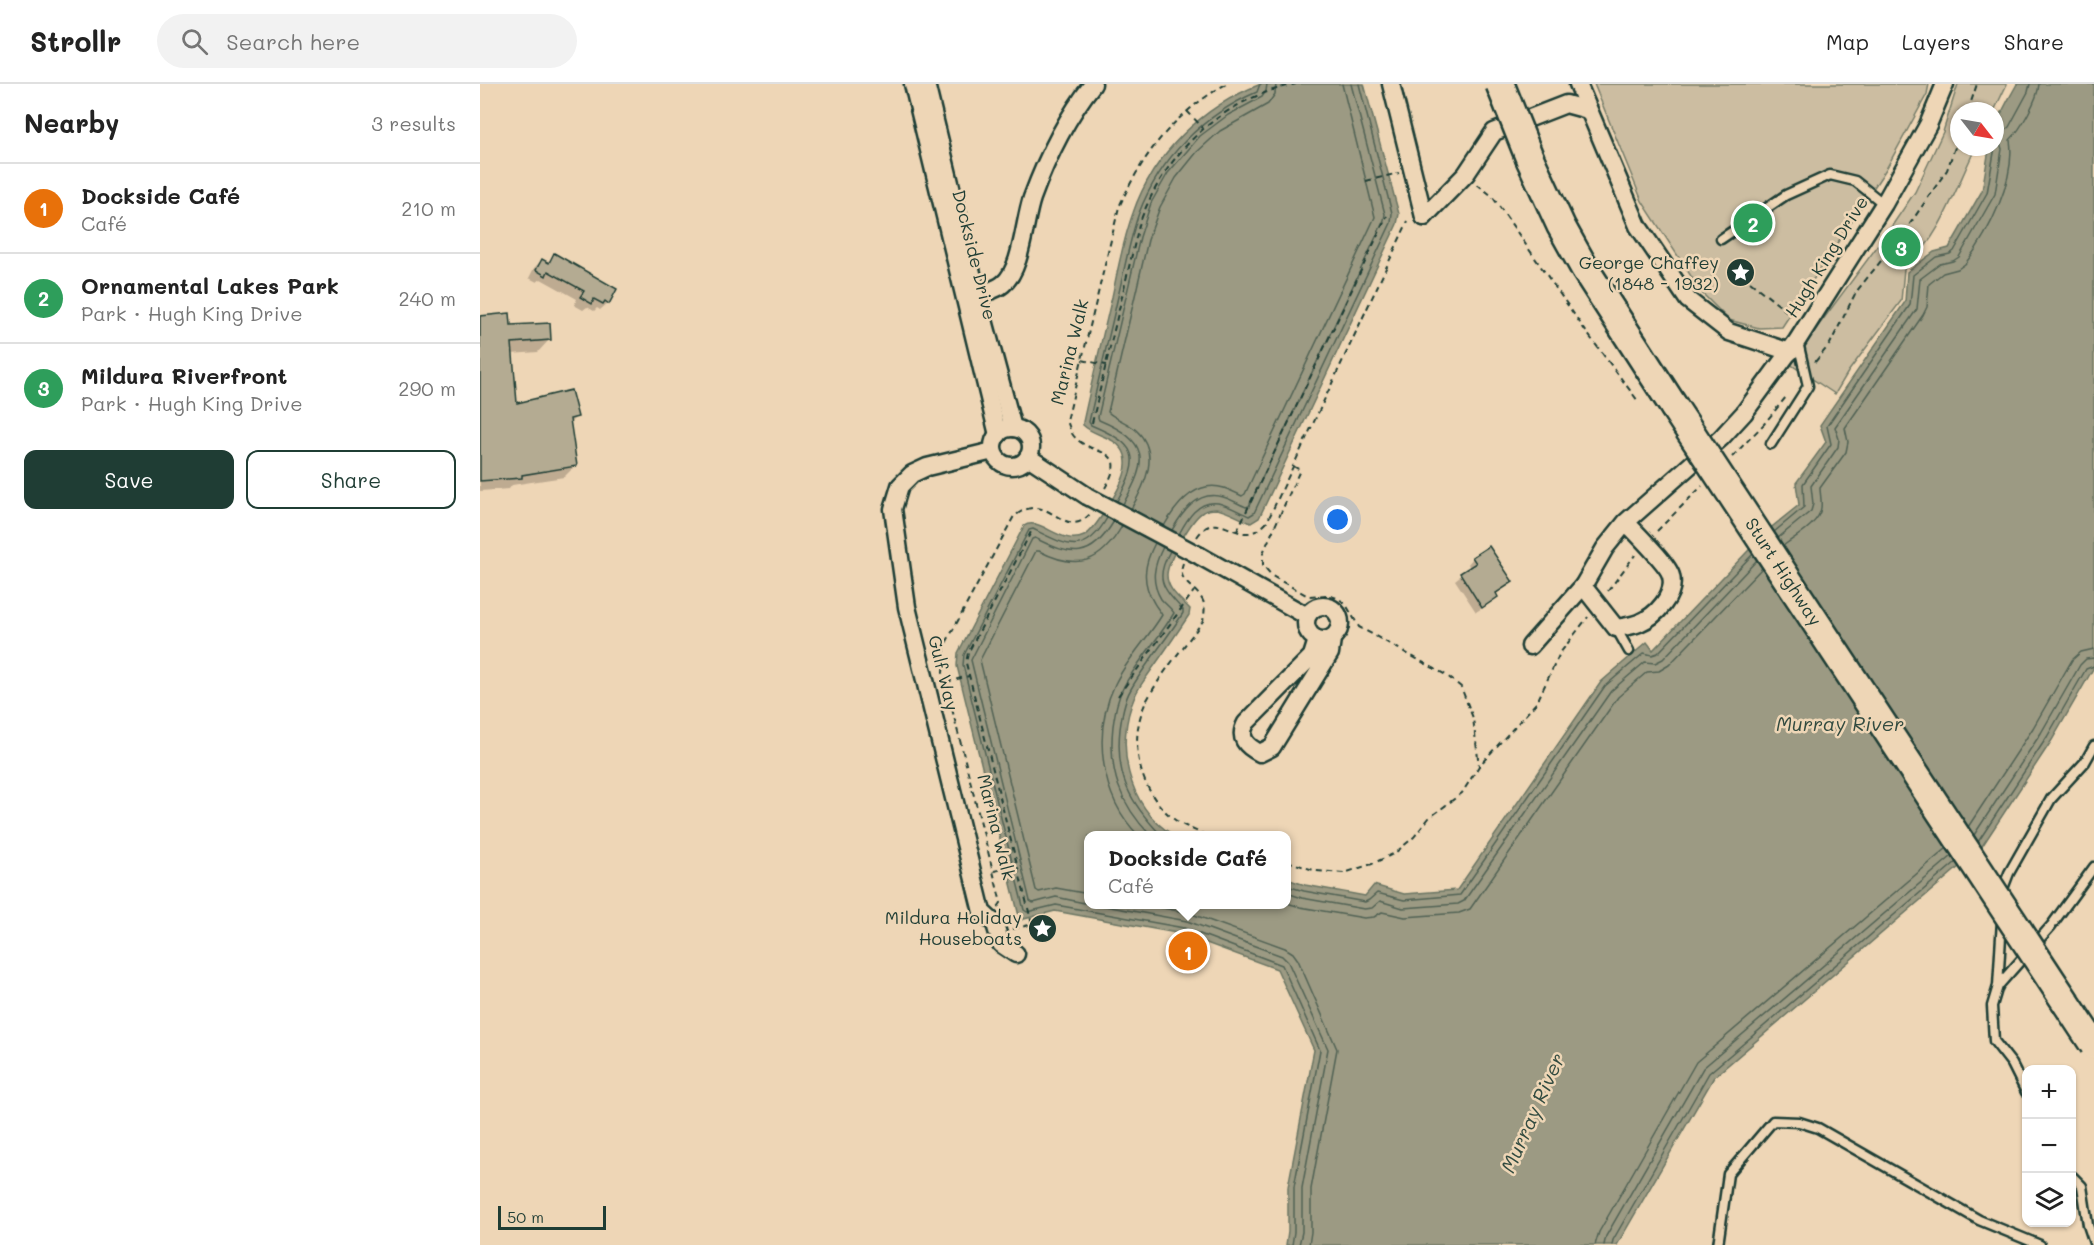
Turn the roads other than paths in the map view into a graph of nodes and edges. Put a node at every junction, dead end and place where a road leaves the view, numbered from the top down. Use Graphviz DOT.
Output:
graph roads {
  1 [pos="913,84"];
  2 [pos="926,84"];
  3 [pos="1093,84"];
  4 [pos="1391,84"];
  5 [pos="1500,84"];
  6 [pos="1578,84"];
  7 [pos="1945,84"];
  8 [pos="1588,110"];
  9 [pos="1884,204"];
  10 [pos="1721,239"];
  11 [pos="971,295"];
  12 [pos="1794,347"];
  13 [pos="1014,428"];
  14 [pos="998,435"];
  15 [pos="1771,444"];
  16 [pos="993,451"];
  17 [pos="1028,456"];
  18 [pos="1626,522"];
  19 [pos="1583,586"];
  20 [pos="1307,616"];
  21 [pos="1616,628"];
  22 [pos="1324,639"];
  23 [pos="1530,646"];
  24 [pos="1629,651"];
  25 [pos="2094,746"];
  26 [pos="2094,867"];
  27 [pos="1016,954"];
  28 [pos="1998,986"];
  29 [pos="2094,1045"];
  30 [pos="2022,1084"];
  31 [pos="2076,1180"];
  32 [pos="2094,1243"];
  33 [pos="1718,1245"];
  34 [pos="2040,1245"];
  1 -- 11 [label="street, Dockside Drive"];
  2 -- 11 [label="street, Dockside Drive"];
  3 -- 11 [label="street"];
  4 -- 8 [label="street"];
  5 -- 29 [label="highway, Sturt Highway, bridge"];
  6 -- 8 [label="street"];
  7 -- 9 [label="street, Hugh King Drive"];
  8 -- 12 [label="street"];
  9 -- 10 [label="lane"];
  9 -- 12 [label="street, Hugh King Drive"];
  11 -- 13 [label="street, Dockside Drive"];
  11 -- 14 [label="street, Dockside Drive"];
  12 -- 15 [label="lane"];
  12 -- 18 [label="street, Hugh King Drive"];
  13 -- 14 [label="street"];
  13 -- 17 [label="street"];
  14 -- 16 [label="street"];
  16 -- 17 [label="street"];
  16 -- 27 [label="street, Gulf Way"];
  17 -- 20 [label="street, bridge"];
  18 -- 19 [label="street, Hugh King Drive"];
  18 -- 21 [label="street"];
  19 -- 21 [label="street"];
  19 -- 23 [label="street, Hugh King Drive"];
  20 -- 22 [label="street"];
  20 -- 22 [label="street"];
  21 -- 24 [label="lane"];
  22 -- 22 [label="street"];
  25 -- 28 [label="lane"];
  26 -- 28 [label="lane"];
  28 -- 30 [label="lane"];
  31 -- 32 [label="lane"];
  33 -- 34 [label="lane"];
}
